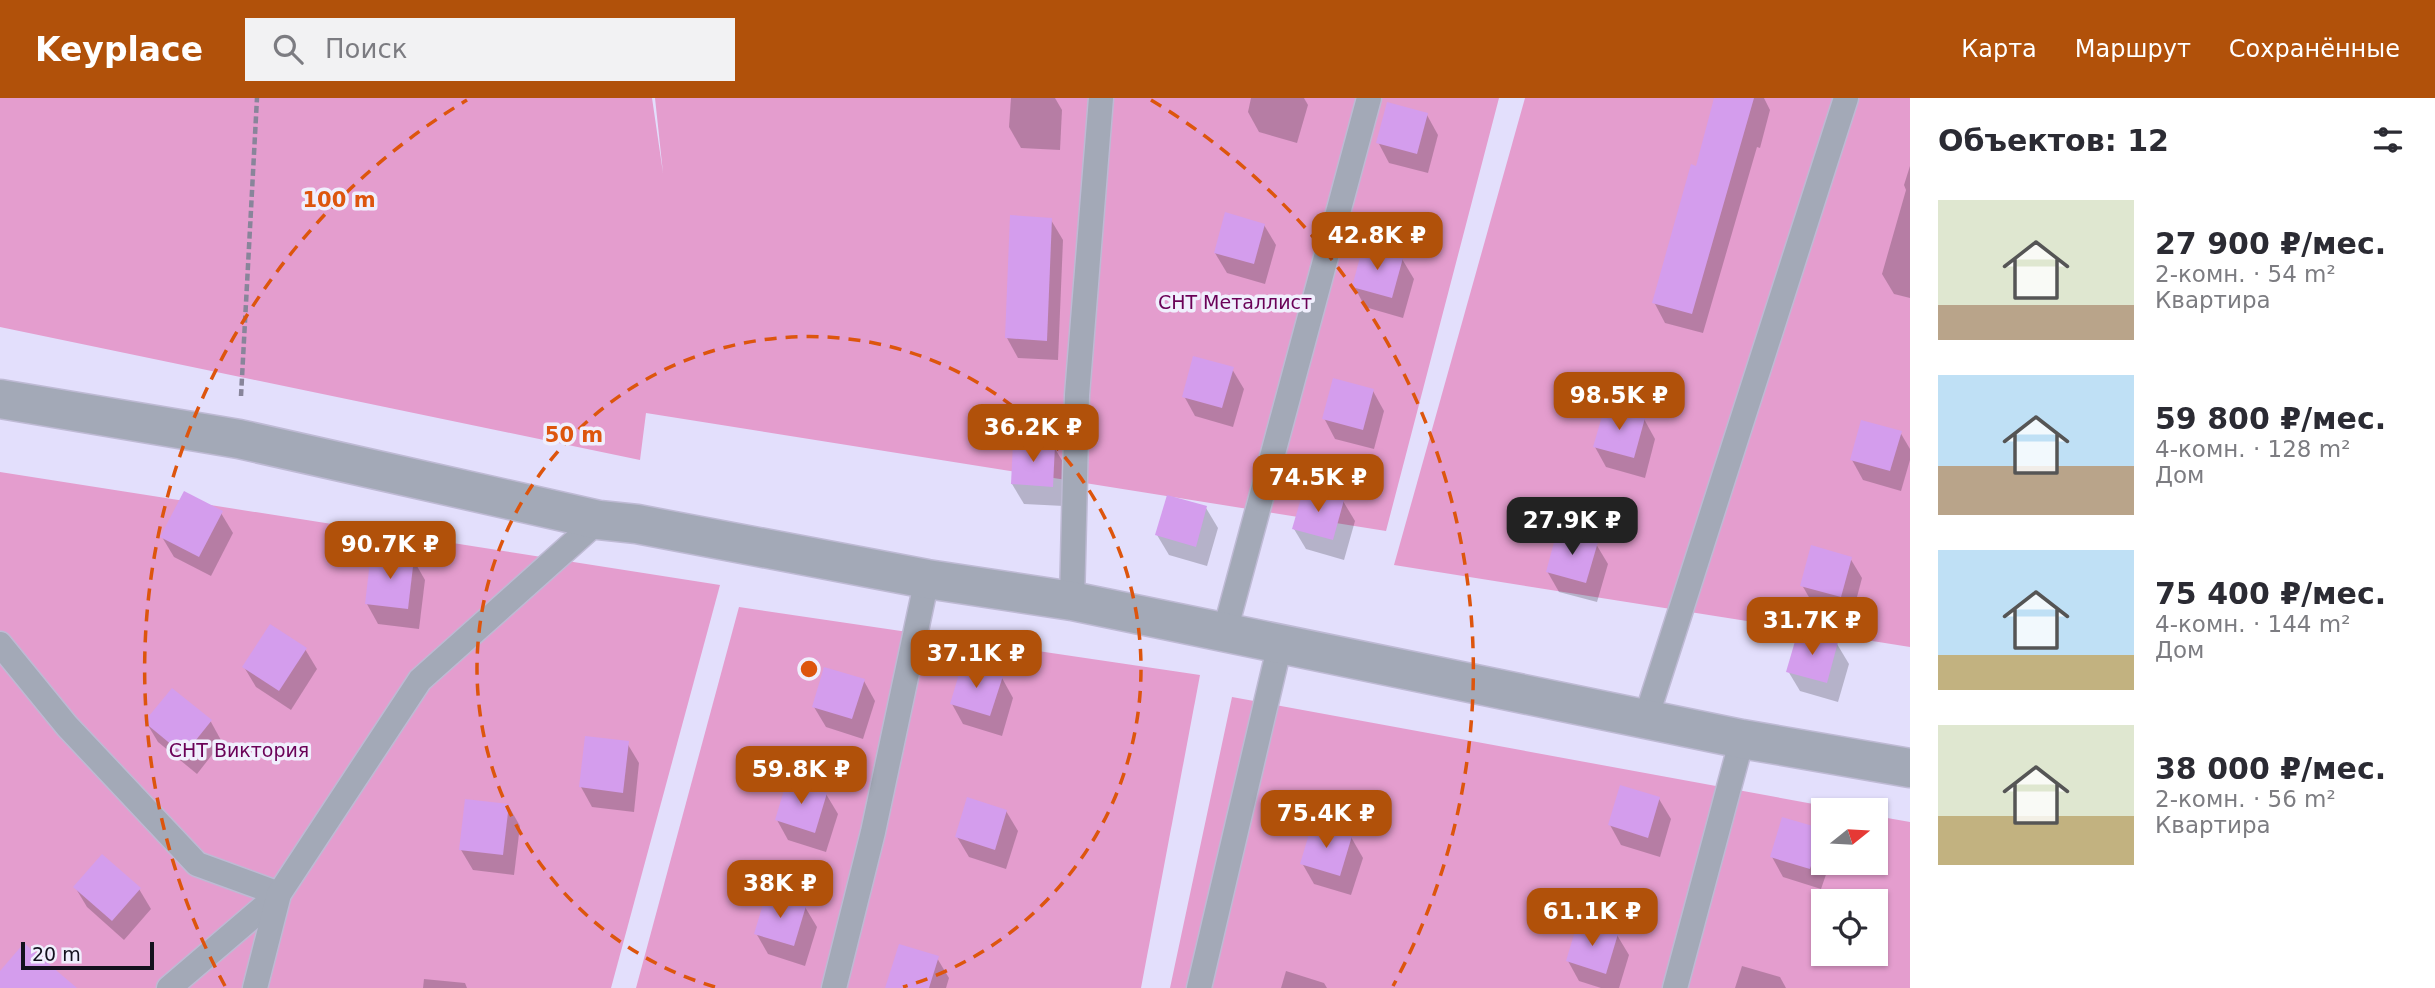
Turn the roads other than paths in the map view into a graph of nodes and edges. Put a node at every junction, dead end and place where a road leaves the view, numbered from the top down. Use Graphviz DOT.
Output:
graph roads {
  1 [pos="1101,98"];
  2 [pos="1369,98"];
  3 [pos="1846,98"];
  4 [pos="0,399"];
  5 [pos="599,520"];
  6 [pos="927,579"];
  7 [pos="1072,601"];
  8 [pos="1225,631"];
  9 [pos="0,644"];
  10 [pos="1280,644"];
  11 [pos="1646,718"];
  12 [pos="1742,740"];
  13 [pos="1910,768"];
  14 [pos="279,894"];
  15 [pos="169,988"];
  16 [pos="255,988"];
  17 [pos="834,988"];
  18 [pos="1199,988"];
  19 [pos="1675,988"];
  1 -- 7 [label="lane"];
  2 -- 8 [label="lane"];
  3 -- 11 [label="lane"];
  4 -- 5 [label="street"];
  5 -- 6 [label="street"];
  5 -- 14 [label="lane"];
  6 -- 7 [label="street"];
  6 -- 17 [label="lane"];
  7 -- 8 [label="street"];
  8 -- 10 [label="street"];
  9 -- 14 [label="lane"];
  10 -- 11 [label="street"];
  10 -- 18 [label="lane"];
  11 -- 12 [label="street"];
  12 -- 13 [label="street"];
  12 -- 19 [label="lane"];
  14 -- 15 [label="lane"];
  14 -- 16 [label="lane"];
}
